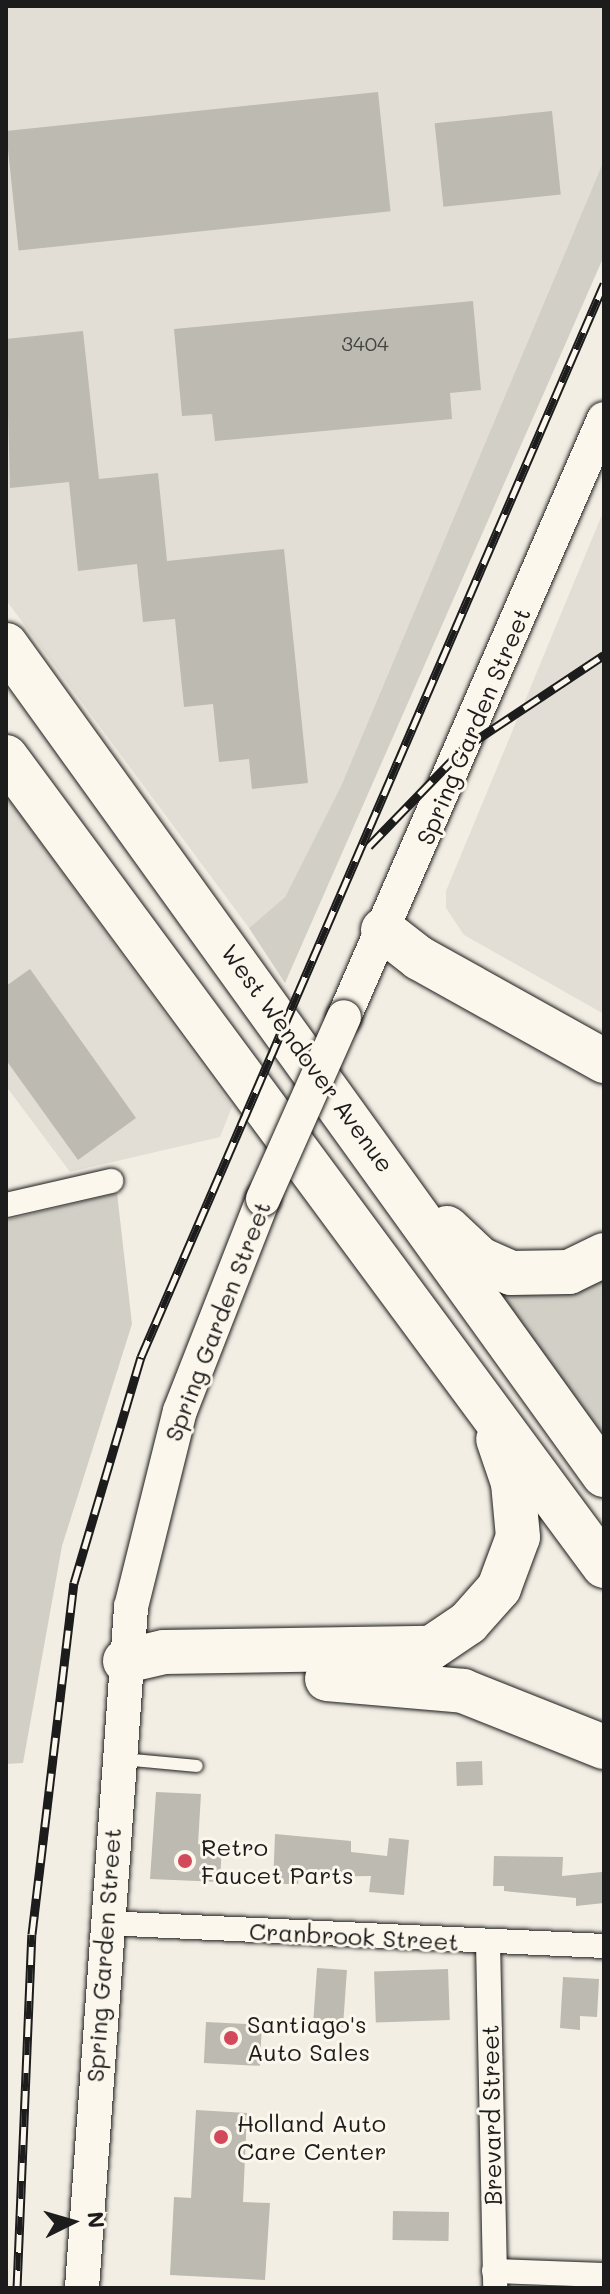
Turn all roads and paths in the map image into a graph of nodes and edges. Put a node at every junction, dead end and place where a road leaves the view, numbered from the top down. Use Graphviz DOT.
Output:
graph roads {
  1 [pos="604,419"];
  2 [pos="6,645"];
  3 [pos="6,757"];
  4 [pos="383,930"];
  5 [pos="246,971"];
  6 [pos="604,1035"];
  7 [pos="604,1061"];
  8 [pos="111,1181"];
  9 [pos="6,1205"];
  10 [pos="604,1255"];
  11 [pos="488,1411"];
  12 [pos="604,1475"];
  13 [pos="604,1566"];
  14 [pos="125,1661"];
  15 [pos="604,1747"];
  16 [pos="116,1758"];
  17 [pos="197,1766"];
  18 [pos="104,1923"];
  19 [pos="488,1942"];
  20 [pos="604,1946"];
  21 [pos="604,2275"];
  22 [pos="495,2279"];
  23 [pos="82,2288"];
  1 -- 4 [label="main road, Spring Garden Street"];
  2 -- 5 [label="highway, West Wendover Avenue"];
  3 -- 11 [label="highway"];
  4 -- 6 [label="highway"];
  4 -- 7 [label="highway"];
  4 -- 14 [label="main road, Spring Garden Street, bridge"];
  5 -- 10 [label="highway"];
  5 -- 12 [label="highway, West Wendover Avenue"];
  8 -- 9 [label="street"];
  11 -- 13 [label="highway"];
  11 -- 14 [label="highway"];
  14 -- 15 [label="highway"];
  14 -- 16 [label="main road, Spring Garden Street"];
  16 -- 17 [label="lane"];
  16 -- 18 [label="main road, Spring Garden Street"];
  18 -- 19 [label="street, Cranbrook Street"];
  18 -- 23 [label="main road, Spring Garden Street"];
  19 -- 20 [label="street, Cranbrook Street"];
  19 -- 22 [label="street, Brevard Street"];
  21 -- 22 [label="street"];
}
